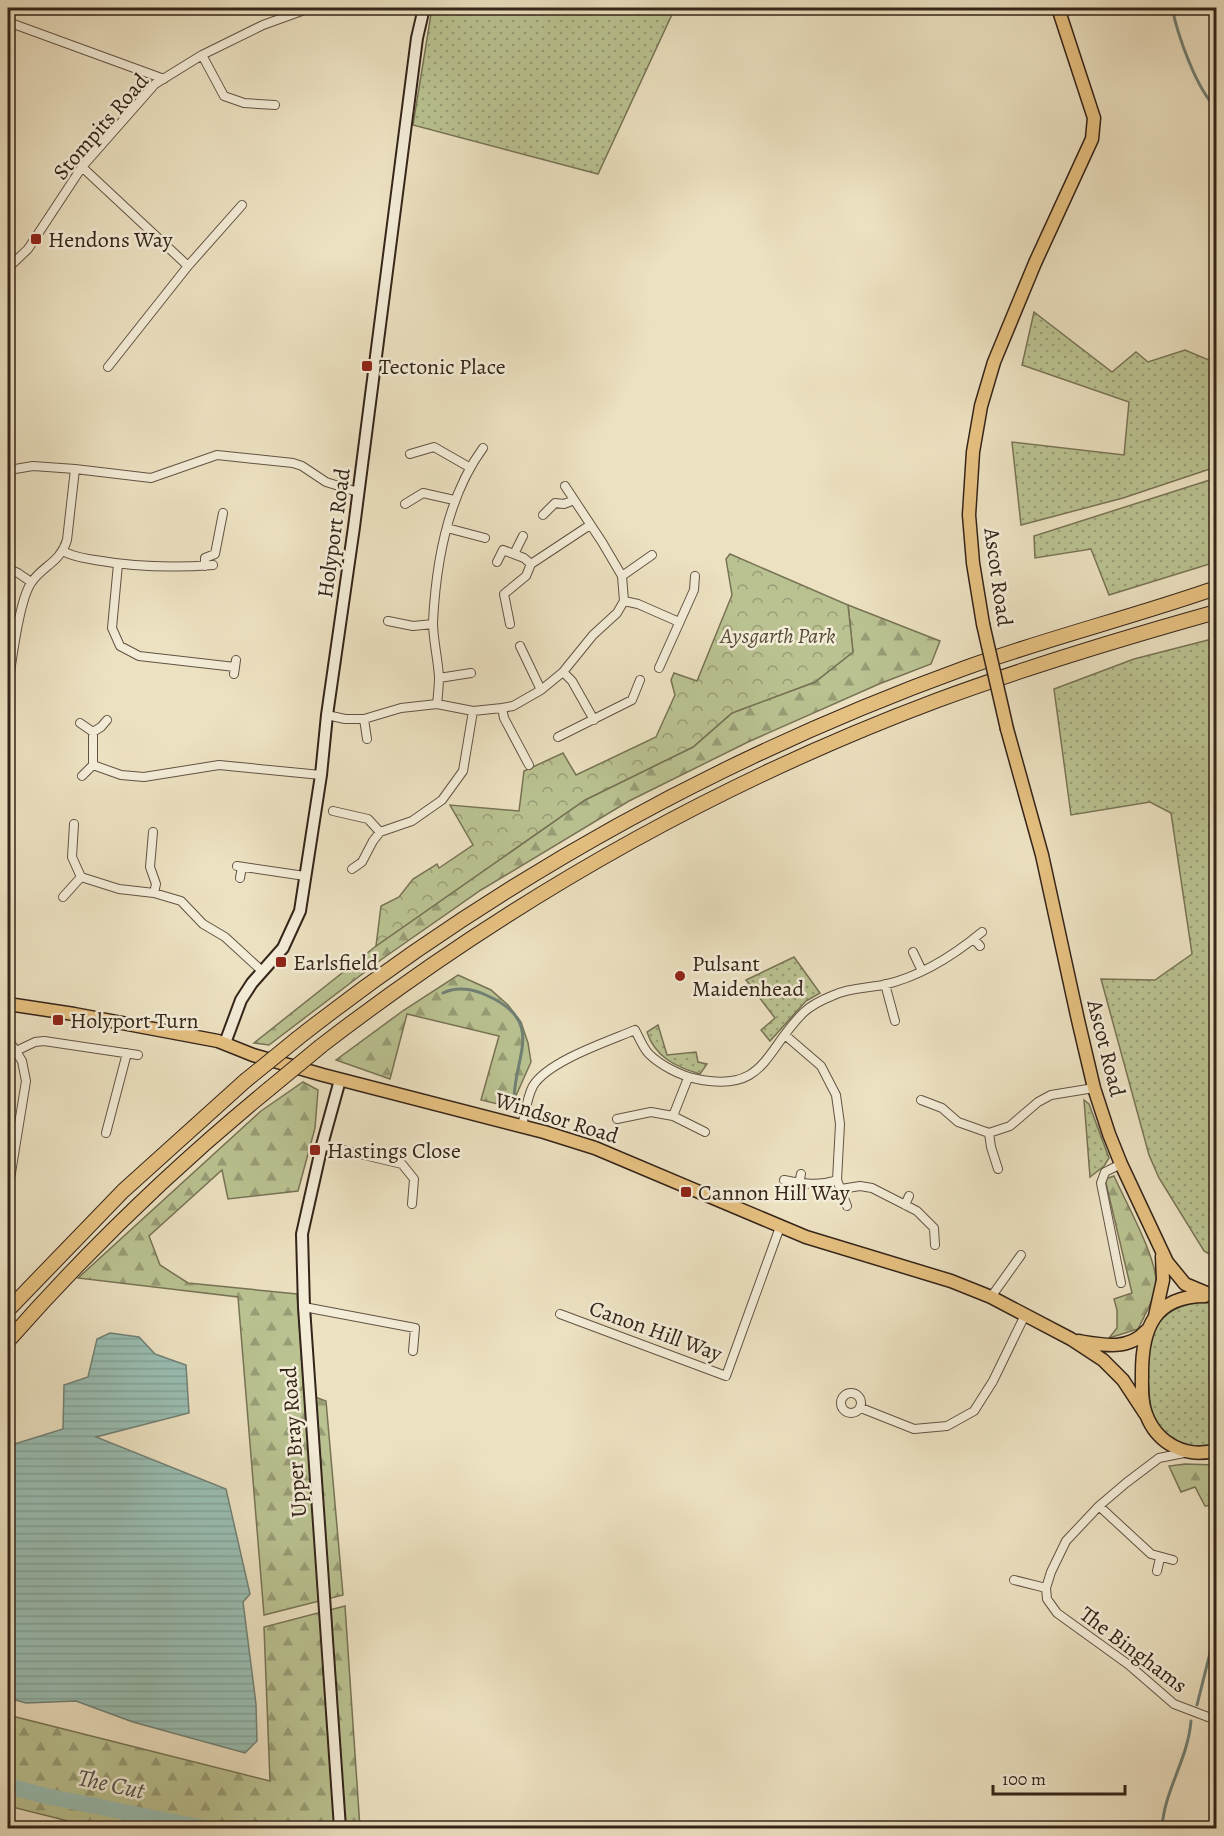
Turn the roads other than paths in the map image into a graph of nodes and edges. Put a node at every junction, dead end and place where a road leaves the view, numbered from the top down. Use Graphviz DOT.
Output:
graph roads {
  1 [pos="310,8"];
  2 [pos="424,8"];
  3 [pos="1058,8"];
  4 [pos="8,22"];
  5 [pos="201,55"];
  6 [pos="164,79"];
  7 [pos="274,105"];
  8 [pos="82,167"];
  9 [pos="242,205"];
  10 [pos="188,266"];
  11 [pos="8,268"];
  12 [pos="108,367"];
  13 [pos="483,448"];
  14 [pos="410,454"];
  15 [pos="469,467"];
  16 [pos="75,469"];
  17 [pos="8,472"];
  18 [pos="565,486"];
  19 [pos="358,492"];
  20 [pos="454,500"];
  21 [pos="574,500"];
  22 [pos="405,504"];
  23 [pos="223,513"];
  24 [pos="543,515"];
  25 [pos="590,525"];
  26 [pos="447,528"];
  27 [pos="523,536"];
  28 [pos="486,538"];
  29 [pos="63,551"];
  30 [pos="514,554"];
  31 [pos="652,555"];
  32 [pos="497,562"];
  33 [pos="118,564"];
  34 [pos="531,564"];
  35 [pos="8,568"];
  36 [pos="622,576"];
  37 [pos="695,576"];
  38 [pos="31,582"];
  39 [pos="1216,588"];
  40 [pos="624,601"];
  41 [pos="1216,607"];
  42 [pos="1216,612"];
  43 [pos="388,621"];
  44 [pos="679,622"];
  45 [pos="433,624"];
  46 [pos="510,624"];
  47 [pos="1146,632"];
  48 [pos="520,646"];
  49 [pos="235,667"];
  50 [pos="659,668"];
  51 [pos="563,672"];
  52 [pos="471,673"];
  53 [pos="439,678"];
  54 [pos="640,680"];
  55 [pos="8,685"];
  56 [pos="541,690"];
  57 [pos="437,704"];
  58 [pos="502,708"];
  59 [pos="473,711"];
  60 [pos="327,715"];
  61 [pos="364,719"];
  62 [pos="107,720"];
  63 [pos="594,720"];
  64 [pos="80,723"];
  65 [pos="93,732"];
  66 [pos="558,737"];
  67 [pos="367,739"];
  68 [pos="93,765"];
  69 [pos="528,765"];
  70 [pos="321,775"];
  71 [pos="82,776"];
  72 [pos="333,811"];
  73 [pos="74,824"];
  74 [pos="153,832"];
  75 [pos="380,832"];
  76 [pos="352,869"];
  77 [pos="305,876"];
  78 [pos="81,877"];
  79 [pos="240,878"];
  80 [pos="154,893"];
  81 [pos="63,897"];
  82 [pos="982,932"];
  83 [pos="974,939"];
  84 [pos="981,946"];
  85 [pos="913,952"];
  86 [pos="262,971"];
  87 [pos="922,972"];
  88 [pos="885,984"];
  89 [pos="8,1008"];
  90 [pos="895,1021"];
  91 [pos="785,1035"];
  92 [pos="8,1039"];
  93 [pos="225,1042"];
  94 [pos="16,1051"];
  95 [pos="127,1053"];
  96 [pos="138,1055"];
  97 [pos="688,1078"];
  98 [pos="340,1080"];
  99 [pos="1094,1088"];
  100 [pos="921,1100"];
  101 [pos="673,1116"];
  102 [pos="617,1119"];
  103 [pos="522,1126"];
  104 [pos="705,1132"];
  105 [pos="106,1133"];
  106 [pos="989,1133"];
  107 [pos="322,1144"];
  108 [pos="1121,1164"];
  109 [pos="998,1169"];
  110 [pos="801,1174"];
  111 [pos="12,1179"];
  112 [pos="784,1180"];
  113 [pos="837,1180"];
  114 [pos="799,1184"];
  115 [pos="841,1189"];
  116 [pos="909,1196"];
  117 [pos="412,1204"];
  118 [pos="905,1205"];
  119 [pos="848,1206"];
  120 [pos="780,1227"];
  121 [pos="934,1245"];
  122 [pos="1161,1253"];
  123 [pos="1021,1255"];
  124 [pos="1121,1283"];
  125 [pos="991,1297"];
  126 [pos="1216,1297"];
  127 [pos="304,1307"];
  128 [pos="8,1310"];
  129 [pos="560,1314"];
  130 [pos="1025,1315"];
  131 [pos="1155,1317"];
  132 [pos="1146,1330"];
  133 [pos="1071,1339"];
  134 [pos="8,1341"];
  135 [pos="412,1351"];
  136 [pos="861,1408"];
  137 [pos="1146,1415"];
  138 [pos="1155,1431"];
  139 [pos="1216,1451"];
  140 [pos="1199,1453"];
  141 [pos="1159,1458"];
  142 [pos="1100,1506"];
  143 [pos="1160,1558"];
  144 [pos="1173,1560"];
  145 [pos="1157,1571"];
  146 [pos="1014,1580"];
  147 [pos="1046,1588"];
  148 [pos="1216,1720"];
  149 [pos="340,1828"];
  1 -- 5 [label="street, Stompits Road"];
  2 -- 19 [label="street, Holyport Road"];
  3 -- 99 [label="main road, Ascot Road, bridge"];
  4 -- 6 [label="street"];
  5 -- 6 [label="street, Stompits Road"];
  5 -- 7 [label="street"];
  6 -- 8 [label="street, Stompits Road"];
  8 -- 10 [label="street"];
  8 -- 11 [label="street, Stompits Road"];
  9 -- 10 [label="street"];
  10 -- 12 [label="street"];
  13 -- 15 [label="street"];
  14 -- 15 [label="street"];
  15 -- 20 [label="street"];
  16 -- 17 [label="street"];
  16 -- 19 [label="street"];
  16 -- 29 [label="street"];
  18 -- 21 [label="street"];
  19 -- 60 [label="street, Holyport Road"];
  20 -- 22 [label="street"];
  20 -- 26 [label="street"];
  21 -- 24 [label="street"];
  21 -- 25 [label="street"];
  23 -- 33 [label="street"];
  25 -- 34 [label="street"];
  25 -- 36 [label="street"];
  26 -- 28 [label="street"];
  26 -- 45 [label="street"];
  27 -- 30 [label="street"];
  29 -- 33 [label="street"];
  29 -- 38 [label="street"];
  30 -- 32 [label="street"];
  30 -- 34 [label="street"];
  31 -- 36 [label="street"];
  33 -- 49 [label="street"];
  34 -- 46 [label="street"];
  35 -- 38 [label="street"];
  36 -- 40 [label="street"];
  37 -- 44 [label="street"];
  38 -- 55 [label="street"];
  39 -- 128 [label="highway, bridge"];
  40 -- 44 [label="street"];
  40 -- 51 [label="street"];
  41 -- 47 [label="highway"];
  42 -- 47 [label="highway"];
  43 -- 45 [label="street"];
  44 -- 50 [label="street"];
  45 -- 53 [label="street"];
  47 -- 134 [label="highway, bridge"];
  48 -- 56 [label="street"];
  51 -- 56 [label="street"];
  51 -- 63 [label="street"];
  52 -- 53 [label="street"];
  53 -- 57 [label="street"];
  54 -- 63 [label="street"];
  56 -- 58 [label="street"];
  57 -- 59 [label="street"];
  57 -- 61 [label="street"];
  58 -- 59 [label="street"];
  58 -- 69 [label="street"];
  59 -- 75 [label="street"];
  60 -- 61 [label="street"];
  60 -- 70 [label="street, Holyport Road"];
  61 -- 67 [label="street"];
  62 -- 65 [label="street"];
  63 -- 66 [label="street"];
  64 -- 65 [label="street"];
  65 -- 68 [label="street"];
  68 -- 70 [label="street"];
  68 -- 71 [label="street"];
  70 -- 77 [label="street, Holyport Road"];
  72 -- 75 [label="street"];
  73 -- 78 [label="street"];
  74 -- 80 [label="street"];
  75 -- 76 [label="street"];
  77 -- 79 [label="street"];
  77 -- 86 [label="street, Holyport Road"];
  78 -- 80 [label="street"];
  78 -- 81 [label="street"];
  80 -- 86 [label="street"];
  82 -- 83 [label="street"];
  83 -- 84 [label="street"];
  83 -- 87 [label="street"];
  85 -- 87 [label="street"];
  86 -- 93 [label="street, Holyport Road"];
  87 -- 88 [label="street"];
  88 -- 90 [label="street"];
  88 -- 91 [label="street"];
  89 -- 93 [label="main road, Windsor Road"];
  91 -- 97 [label="street"];
  91 -- 113 [label="street"];
  92 -- 94 [label="street"];
  93 -- 98 [label="main road, Windsor Road"];
  94 -- 95 [label="street"];
  94 -- 111 [label="street"];
  95 -- 96 [label="street"];
  95 -- 105 [label="street"];
  97 -- 101 [label="street"];
  97 -- 103 [label="street"];
  98 -- 103 [label="main road, Windsor Road"];
  98 -- 107 [label="street, Upper Bray Road"];
  99 -- 106 [label="street"];
  99 -- 108 [label="main road, Ascot Road"];
  100 -- 106 [label="street"];
  101 -- 102 [label="street"];
  101 -- 104 [label="street"];
  103 -- 120 [label="main road, Windsor Road"];
  106 -- 109 [label="street"];
  107 -- 117 [label="street"];
  107 -- 127 [label="street, Upper Bray Road"];
  108 -- 122 [label="main road, Ascot Road"];
  108 -- 124 [label="street"];
  110 -- 114 [label="street"];
  112 -- 114 [label="street"];
  113 -- 114 [label="street"];
  113 -- 115 [label="street"];
  115 -- 118 [label="street"];
  115 -- 119 [label="street"];
  116 -- 118 [label="street"];
  118 -- 121 [label="street"];
  120 -- 125 [label="main road, Windsor Road"];
  120 -- 129 [label="street, Canon Hill Way"];
  122 -- 126 [label="main road, Ascot Road"];
  122 -- 131 [label="main road, Ascot Road"];
  123 -- 125 [label="street"];
  125 -- 130 [label="main road, Windsor Road"];
  126 -- 131 [label="main road"];
  127 -- 135 [label="street"];
  127 -- 149 [label="street, Upper Bray Road"];
  130 -- 133 [label="main road, Windsor Road"];
  130 -- 136 [label="street"];
  131 -- 132 [label="main road"];
  132 -- 133 [label="main road, Windsor Road"];
  132 -- 137 [label="main road"];
  133 -- 137 [label="main road, Windsor Road"];
  137 -- 138 [label="main road, Windsor Road"];
  138 -- 140 [label="main road"];
  138 -- 141 [label="street"];
  139 -- 140 [label="main road"];
  140 -- 141 [label="street"];
  141 -- 142 [label="street"];
  142 -- 143 [label="street"];
  142 -- 147 [label="street"];
  143 -- 144 [label="street"];
  143 -- 145 [label="street"];
  146 -- 147 [label="street"];
  147 -- 148 [label="street, The Binghams"];
}
